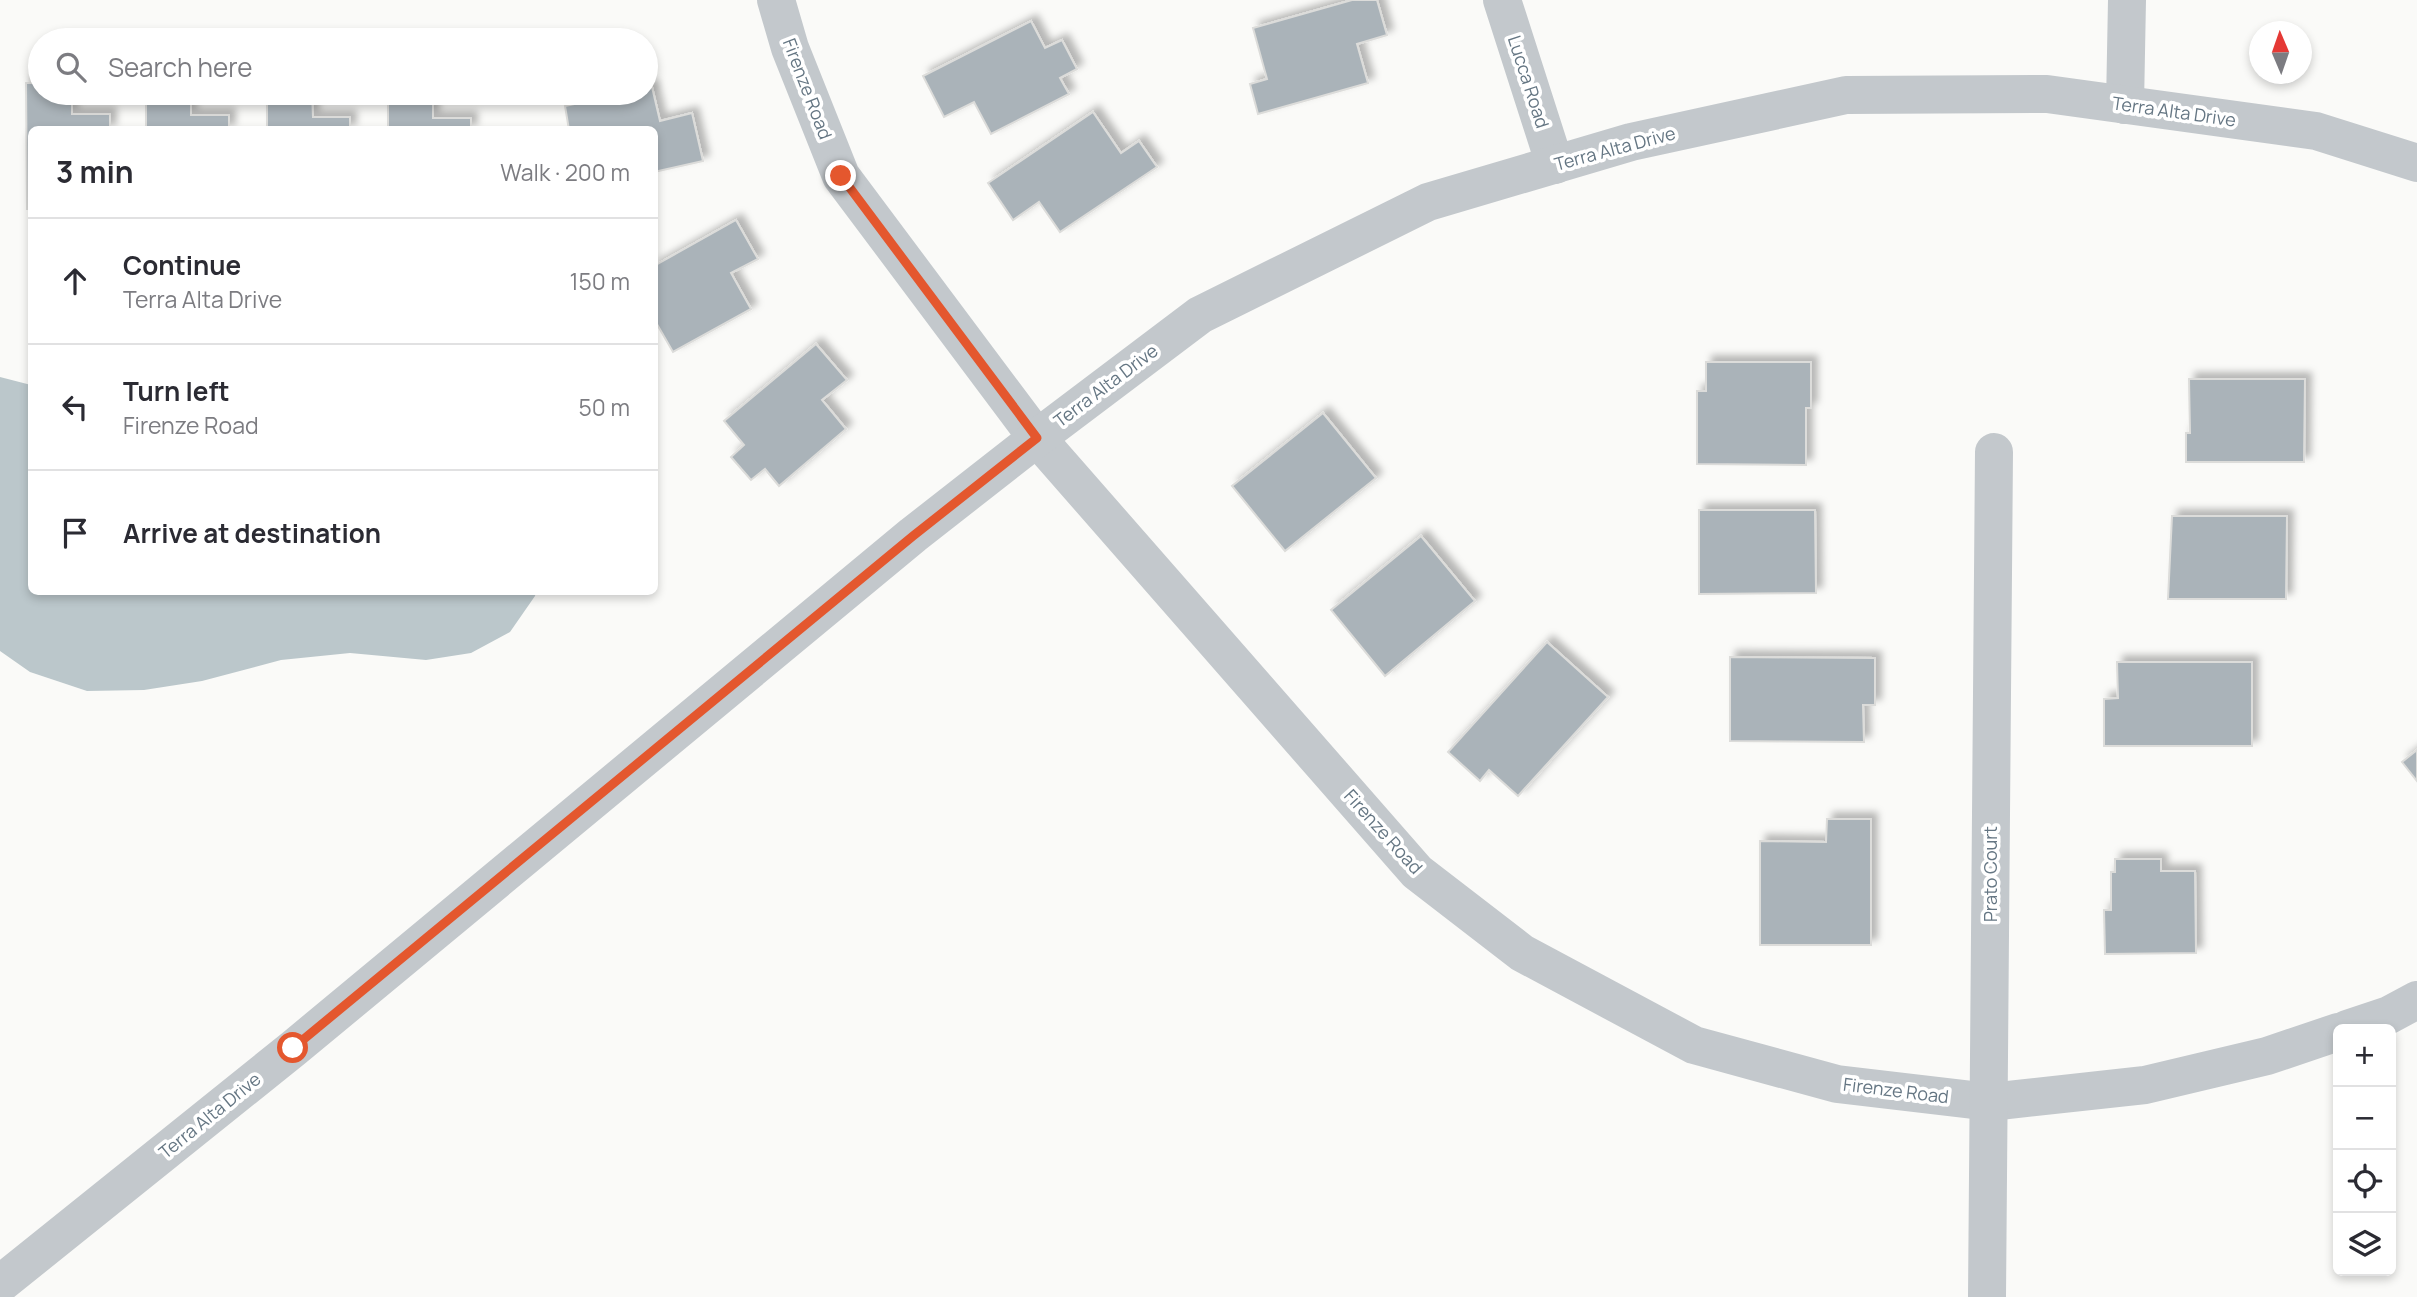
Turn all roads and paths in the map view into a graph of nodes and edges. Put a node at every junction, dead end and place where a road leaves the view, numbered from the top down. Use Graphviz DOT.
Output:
graph roads {
  1 [pos="776,0"];
  2 [pos="1502,0"];
  3 [pos="2127,0"];
  4 [pos="2125,105"];
  5 [pos="2417,163"];
  6 [pos="1555,165"];
  7 [pos="1037,438"];
  8 [pos="1994,452"];
  9 [pos="2417,1000"];
  10 [pos="2362,1024"];
  11 [pos="2333,1034"];
  12 [pos="1990,1102"];
  13 [pos="0,1284"];
  14 [pos="1987,1297"];
  1 -- 7 [label="street, Firenze Road"];
  2 -- 6 [label="street, Lucca Road"];
  3 -- 4 [label="street"];
  4 -- 5 [label="street, Terra Alta Drive"];
  4 -- 6 [label="street, Terra Alta Drive"];
  6 -- 7 [label="street, Terra Alta Drive"];
  7 -- 12 [label="street, Firenze Road"];
  7 -- 13 [label="street, Terra Alta Drive"];
  8 -- 12 [label="street, Prato Court"];
  9 -- 10 [label="street"];
  11 -- 12 [label="street, Firenze Road"];
  12 -- 14 [label="street, Prato Court"];
}
